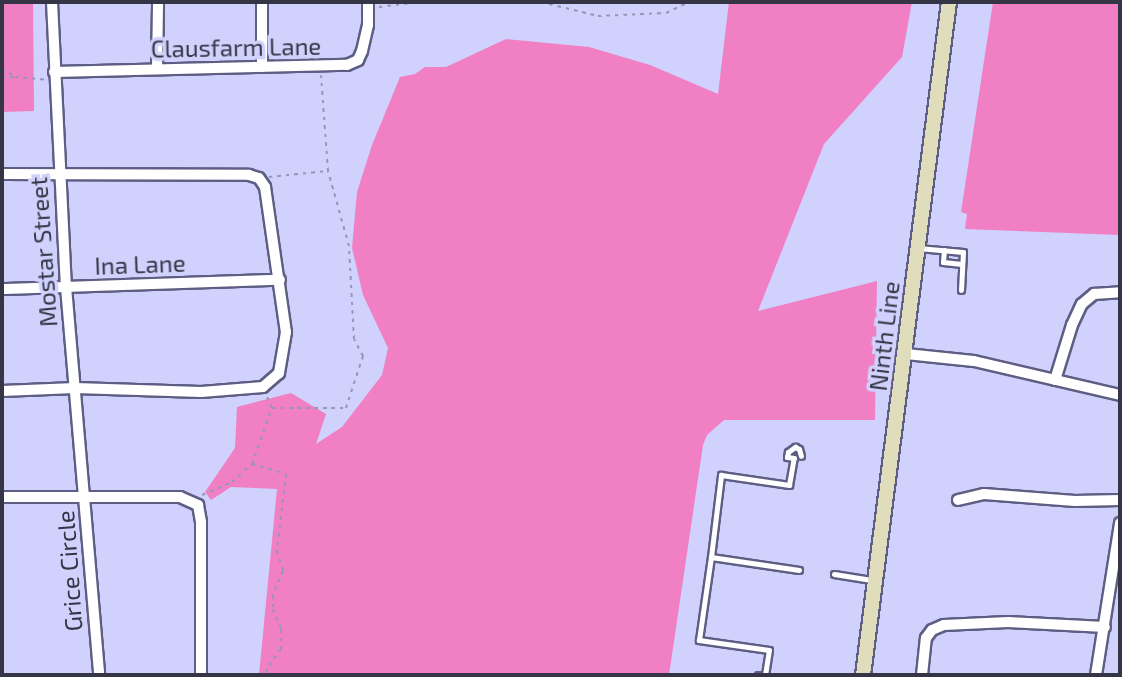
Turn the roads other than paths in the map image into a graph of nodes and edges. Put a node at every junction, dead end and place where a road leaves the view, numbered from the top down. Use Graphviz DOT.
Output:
graph roads {
  1 [pos="52,2"];
  2 [pos="158,2"];
  3 [pos="261,2"];
  4 [pos="949,2"];
  5 [pos="368,5"];
  6 [pos="262,67"];
  7 [pos="157,69"];
  8 [pos="54,77"];
  9 [pos="58,172"];
  10 [pos="2,174"];
  11 [pos="918,248"];
  12 [pos="944,250"];
  13 [pos="962,264"];
  14 [pos="280,280"];
  15 [pos="66,287"];
  16 [pos="2,289"];
  17 [pos="961,290"];
  18 [pos="1120,292"];
  19 [pos="906,354"];
  20 [pos="1055,380"];
  21 [pos="75,388"];
  22 [pos="2,391"];
  23 [pos="1120,395"];
  24 [pos="797,458"];
  25 [pos="2,498"];
  26 [pos="84,498"];
  27 [pos="958,500"];
  28 [pos="1120,500"];
  29 [pos="1120,523"];
  30 [pos="710,557"];
  31 [pos="799,570"];
  32 [pos="834,574"];
  33 [pos="876,580"];
  34 [pos="1105,627"];
  35 [pos="99,675"];
  36 [pos="201,675"];
  37 [pos="758,675"];
  38 [pos="765,675"];
  39 [pos="863,675"];
  40 [pos="922,675"];
  41 [pos="1096,675"];
  1 -- 8 [label="street, Mostar Street"];
  2 -- 7 [label="street"];
  3 -- 6 [label="street"];
  4 -- 11 [label="main road, Ninth Line"];
  5 -- 6 [label="street, Clausfarm Lane"];
  6 -- 7 [label="street, Clausfarm Lane"];
  7 -- 8 [label="street, Clausfarm Lane"];
  8 -- 9 [label="street, Mostar Street"];
  9 -- 10 [label="street"];
  9 -- 14 [label="street"];
  9 -- 15 [label="street, Mostar Street"];
  11 -- 12 [label="lane"];
  11 -- 19 [label="main road, Ninth Line"];
  12 -- 13 [label="lane"];
  12 -- 13 [label="lane"];
  13 -- 17 [label="lane"];
  14 -- 15 [label="street, Ina Lane"];
  14 -- 21 [label="street"];
  15 -- 16 [label="street, Ina Lane"];
  15 -- 21 [label="street, Mostar Street"];
  18 -- 20 [label="street"];
  19 -- 20 [label="street"];
  19 -- 33 [label="main road, Ninth Line"];
  20 -- 23 [label="street"];
  21 -- 22 [label="street"];
  21 -- 26 [label="street, Mostar Street"];
  24 -- 30 [label="lane"];
  25 -- 26 [label="street"];
  26 -- 35 [label="street, Grice Circle"];
  26 -- 36 [label="street, Grice Circle"];
  27 -- 28 [label="street"];
  29 -- 34 [label="street"];
  30 -- 31 [label="lane"];
  30 -- 38 [label="lane"];
  32 -- 33 [label="lane"];
  33 -- 39 [label="main road, Ninth Line"];
  34 -- 40 [label="street"];
  34 -- 41 [label="street"];
  37 -- 38 [label="lane"];
}
